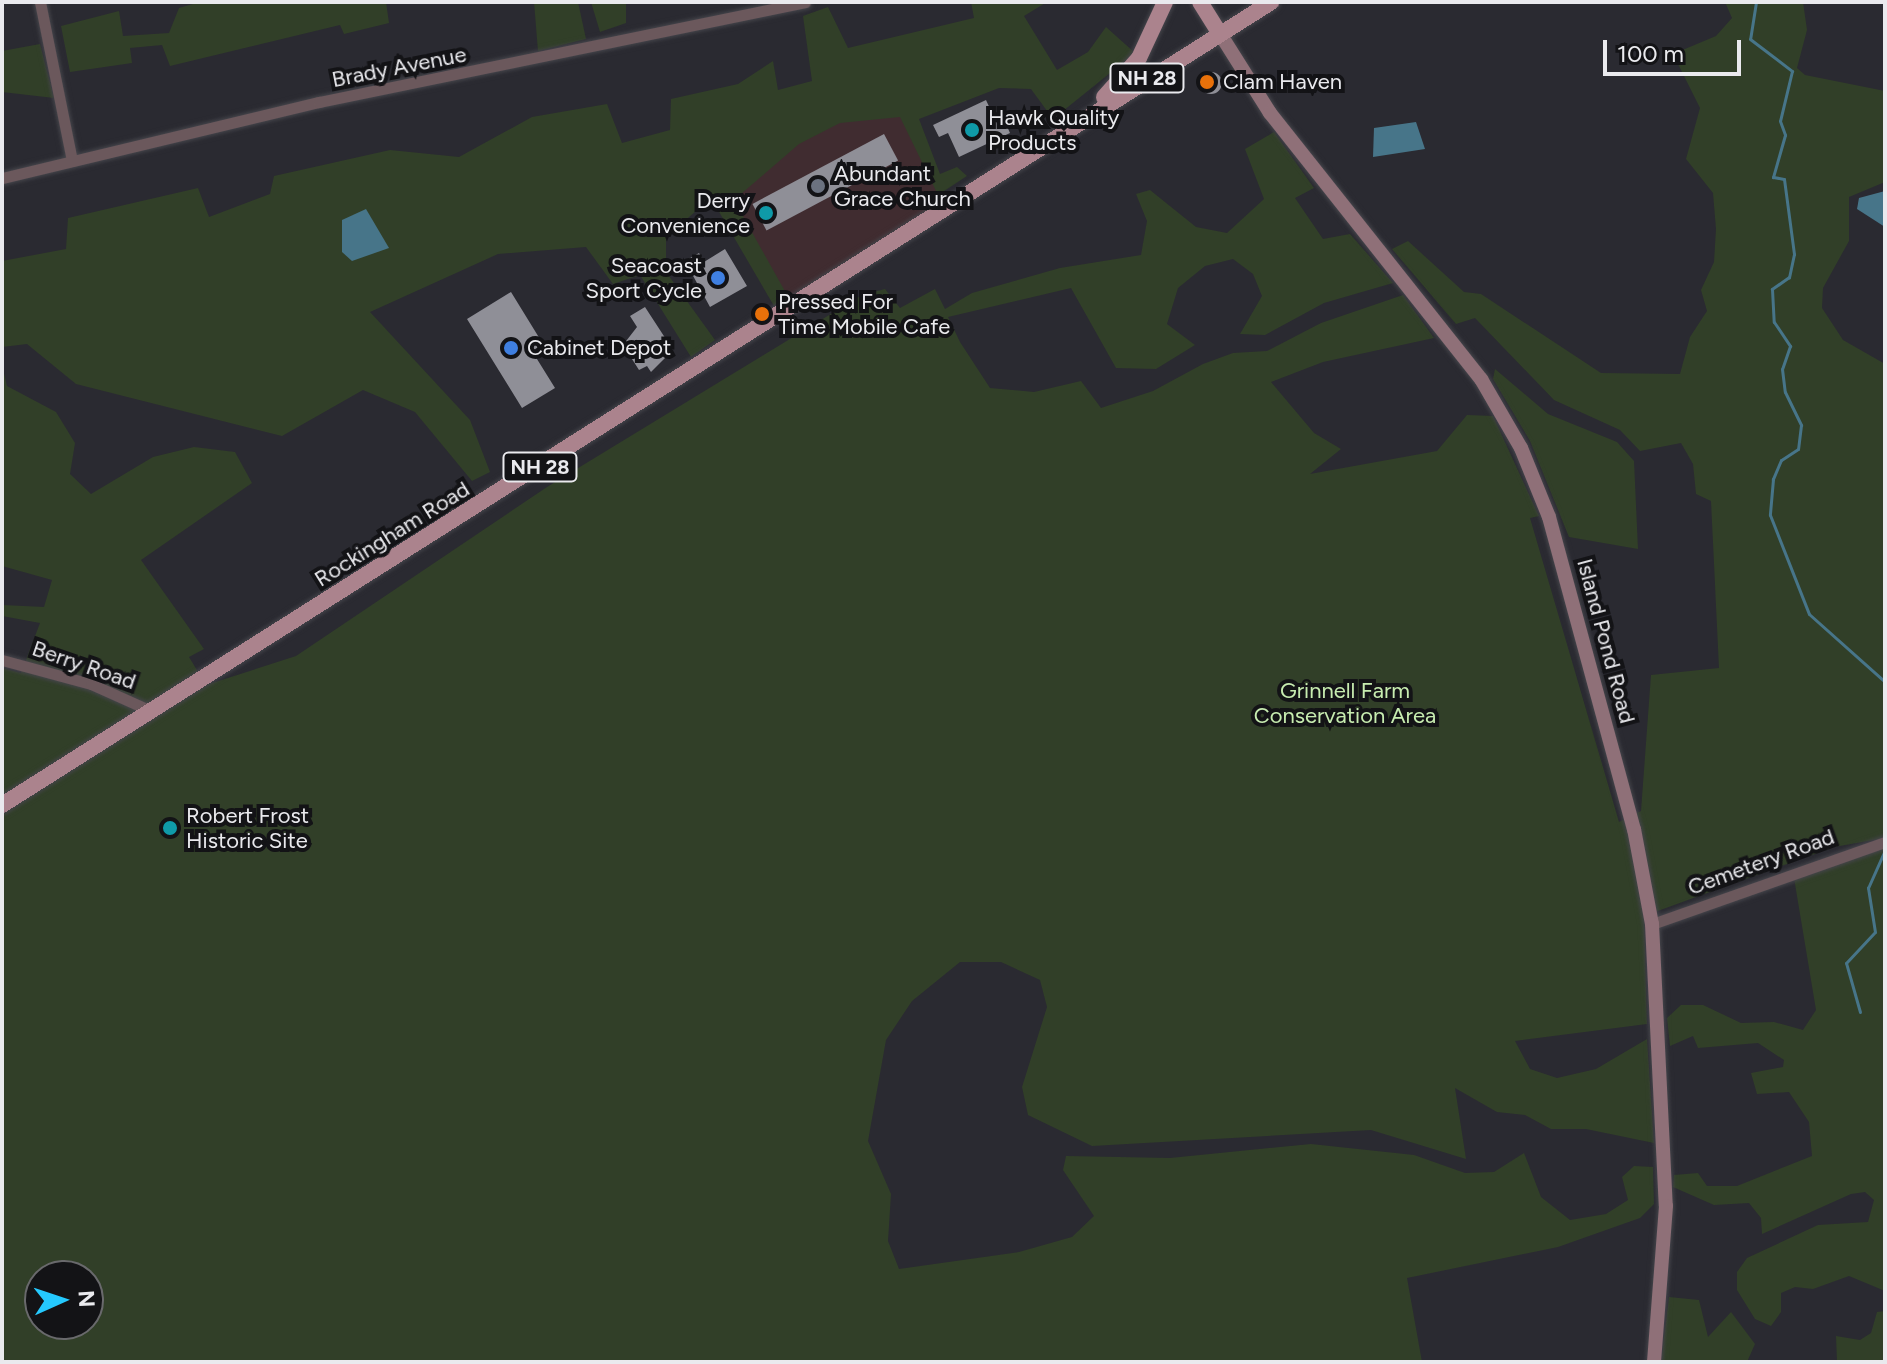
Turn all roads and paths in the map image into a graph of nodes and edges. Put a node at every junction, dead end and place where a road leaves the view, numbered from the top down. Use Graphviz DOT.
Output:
graph roads {
  1 [pos="40,2"];
  2 [pos="805,2"];
  3 [pos="1165,2"];
  4 [pos="1200,2"];
  5 [pos="1271,2"];
  6 [pos="1219,32"];
  7 [pos="1075,124"];
  8 [pos="72,161"];
  9 [pos="2,178"];
  10 [pos="2,660"];
  11 [pos="151,711"];
  12 [pos="2,805"];
  13 [pos="1885,842"];
  14 [pos="1652,924"];
  15 [pos="1654,1362"];
  1 -- 8 [label="street"];
  2 -- 8 [label="street, Brady Avenue"];
  3 -- 7 [label="main road, NH 28"];
  4 -- 6 [label="main road"];
  5 -- 6 [label="main road, Rockingham Road"];
  6 -- 7 [label="main road, Rockingham Road / NH 28"];
  6 -- 14 [label="street, Island Pond Road"];
  7 -- 11 [label="main road, Rockingham Road / NH 28"];
  8 -- 9 [label="street, Brady Avenue"];
  10 -- 11 [label="street, Berry Road"];
  11 -- 12 [label="main road, Rockingham Road / NH 28"];
  13 -- 14 [label="street, Cemetery Road"];
  14 -- 15 [label="street, Island Pond Road"];
}
